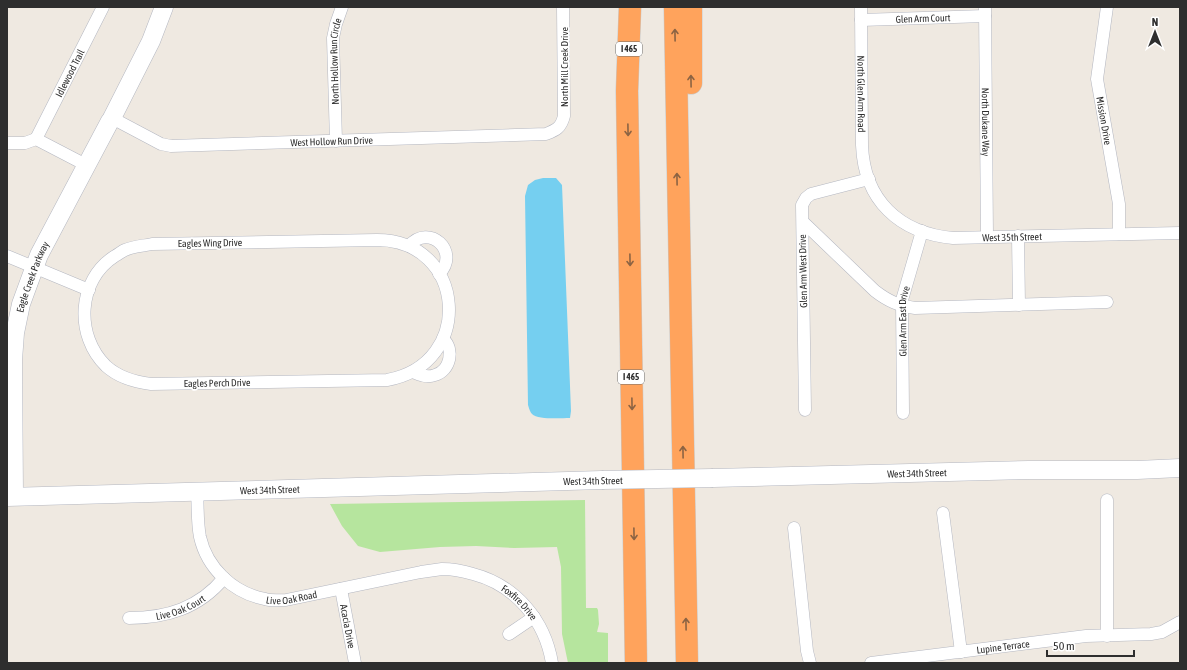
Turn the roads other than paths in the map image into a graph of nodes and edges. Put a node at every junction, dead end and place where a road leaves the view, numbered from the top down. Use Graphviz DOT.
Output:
graph roads {
  1 [pos="103,7"];
  2 [pos="164,7"];
  3 [pos="342,7"];
  4 [pos="563,7"];
  5 [pos="617,7"];
  6 [pos="630,7"];
  7 [pos="675,7"];
  8 [pos="691,7"];
  9 [pos="861,7"];
  10 [pos="1107,7"];
  11 [pos="985,12"];
  12 [pos="861,20"];
  13 [pos="627,91"];
  14 [pos="111,119"];
  15 [pos="559,126"];
  16 [pos="36,139"];
  17 [pos="336,141"];
  18 [pos="7,143"];
  19 [pos="86,165"];
  20 [pos="869,179"];
  21 [pos="803,222"];
  22 [pos="922,231"];
  23 [pos="1180,233"];
  24 [pos="1120,234"];
  25 [pos="1018,236"];
  26 [pos="987,237"];
  27 [pos="409,246"];
  28 [pos="7,256"];
  29 [pos="34,268"];
  30 [pos="439,274"];
  31 [pos="89,290"];
  32 [pos="1107,302"];
  33 [pos="1019,305"];
  34 [pos="902,306"];
  35 [pos="450,308"];
  36 [pos="443,339"];
  37 [pos="413,372"];
  38 [pos="683,386"];
  39 [pos="10,393"];
  40 [pos="805,410"];
  41 [pos="903,413"];
  42 [pos="1180,468"];
  43 [pos="197,491"];
  44 [pos="11,496"];
  45 [pos="1106,500"];
  46 [pos="943,513"];
  47 [pos="794,528"];
  48 [pos="458,570"];
  49 [pos="224,578"];
  50 [pos="341,589"];
  51 [pos="534,617"];
  52 [pos="129,618"];
  53 [pos="1180,622"];
  54 [pos="509,634"];
  55 [pos="1107,636"];
  56 [pos="961,652"];
  57 [pos="355,663"];
  58 [pos="552,663"];
  59 [pos="636,663"];
  60 [pos="687,663"];
  61 [pos="810,663"];
  62 [pos="871,663"];
  1 -- 16 [label="street, Idlewood Trail"];
  2 -- 14 [label="street, Eagle Creek Parkway"];
  3 -- 17 [label="street, North Hollow Run Circle"];
  4 -- 15 [label="street, North Mill Creek Drive"];
  5 -- 13 [label="highway"];
  6 -- 13 [label="highway, I 465"];
  38 -- 7 [label="highway, one-way"];
  38 -- 8 [label="highway, one-way"];
  9 -- 12 [label="street, North Glen Arm Road"];
  10 -- 24 [label="street, Mission Drive"];
  11 -- 12 [label="street, Glen Arm Court"];
  11 -- 26 [label="street, North Dukane Way"];
  12 -- 20 [label="street, North Glen Arm Road"];
  13 -- 59 [label="highway, I 465, one-way"];
  14 -- 17 [label="street, West Hollow Run Drive"];
  14 -- 19 [label="street, Eagle Creek Parkway"];
  15 -- 17 [label="street, West Hollow Run Drive"];
  16 -- 18 [label="street"];
  16 -- 19 [label="street"];
  19 -- 29 [label="street, Eagle Creek Parkway"];
  20 -- 21 [label="street, Glen Arm West Drive"];
  20 -- 22 [label="street, West 35th Street"];
  21 -- 34 [label="street"];
  21 -- 40 [label="street, Glen Arm West Drive"];
  22 -- 26 [label="street, West 35th Street"];
  22 -- 34 [label="street, Glen Arm East Drive"];
  23 -- 24 [label="street, West 35th Street"];
  24 -- 25 [label="street, West 35th Street"];
  25 -- 26 [label="street, West 35th Street"];
  25 -- 33 [label="street"];
  27 -- 30 [label="street, Eagles Wing Drive"];
  27 -- 30 [label="street"];
  27 -- 31 [label="street, Eagles Wing Drive"];
  28 -- 29 [label="street"];
  29 -- 31 [label="street"];
  29 -- 39 [label="street, Eagle Creek Parkway"];
  30 -- 35 [label="street, Eagles Wing Drive"];
  31 -- 37 [label="street, Eagles Perch Drive"];
  32 -- 33 [label="street"];
  33 -- 34 [label="street"];
  34 -- 41 [label="street, Glen Arm East Drive"];
  35 -- 36 [label="street, Eagles Perch Drive"];
  36 -- 37 [label="street, Eagles Perch Drive"];
  36 -- 37 [label="street"];
  60 -- 38 [label="highway, one-way"];
  39 -- 44 [label="street, Eagle Creek Parkway"];
  42 -- 43 [label="street, West 34th Street, bridge"];
  43 -- 44 [label="street, West 34th Street"];
  43 -- 49 [label="street, Live Oak Road"];
  45 -- 55 [label="street"];
  46 -- 56 [label="street"];
  47 -- 61 [label="street"];
  48 -- 50 [label="street, Live Oak Road"];
  48 -- 51 [label="street, Foxfire Drive"];
  49 -- 50 [label="street, Live Oak Road"];
  49 -- 52 [label="street, Live Oak Court"];
  50 -- 57 [label="street, Acacia Drive"];
  51 -- 54 [label="street"];
  51 -- 58 [label="street, Foxfire Drive"];
  53 -- 55 [label="street, Lupine Terrace"];
  55 -- 56 [label="street, Lupine Terrace"];
  56 -- 62 [label="street, Lupine Terrace"];
}
